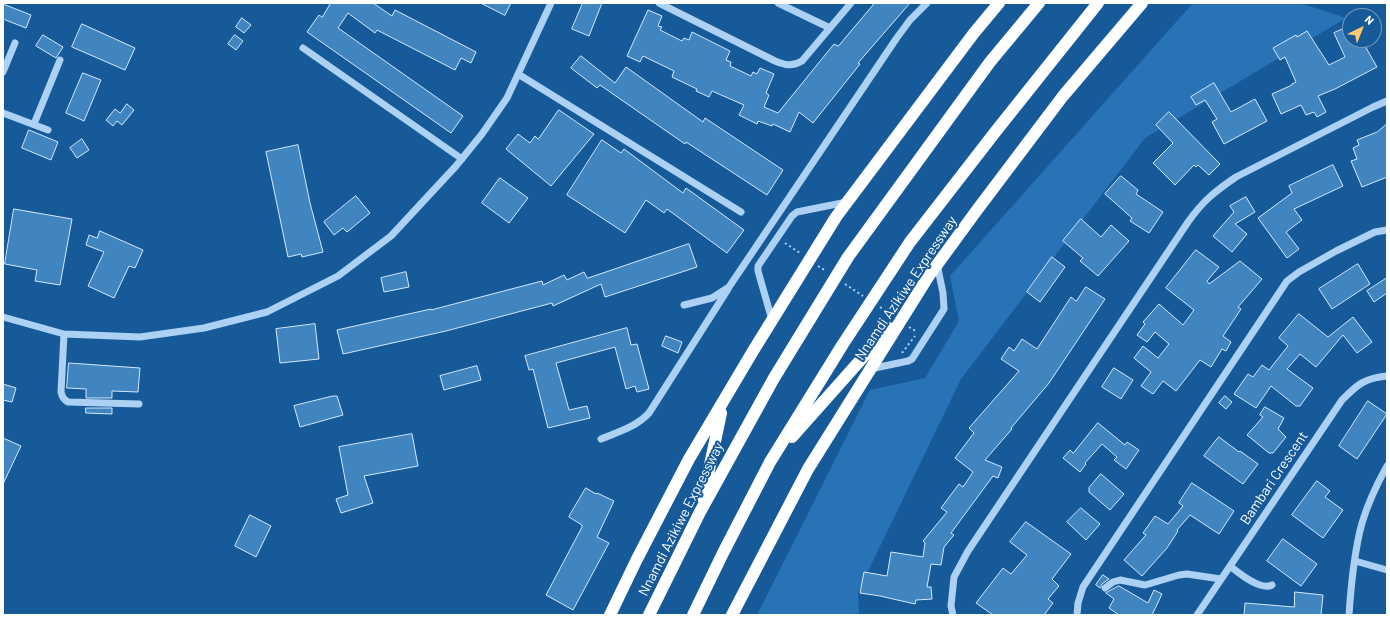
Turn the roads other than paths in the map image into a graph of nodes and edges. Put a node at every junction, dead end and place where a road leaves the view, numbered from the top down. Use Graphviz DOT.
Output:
graph roads {
  1 [pos="550,3"];
  2 [pos="659,3"];
  3 [pos="778,3"];
  4 [pos="851,3"];
  5 [pos="927,3"];
  6 [pos="999,3"];
  7 [pos="1039,3"];
  8 [pos="1098,3"];
  9 [pos="1142,3"];
  10 [pos="830,28"];
  11 [pos="15,42"];
  12 [pos="303,48"];
  13 [pos="60,60"];
  14 [pos="3,72"];
  15 [pos="518,74"];
  16 [pos="1387,101"];
  17 [pos="3,113"];
  18 [pos="34,124"];
  19 [pos="48,130"];
  20 [pos="462,159"];
  21 [pos="848,202"];
  22 [pos="741,212"];
  23 [pos="1387,230"];
  24 [pos="937,264"];
  25 [pos="729,287"];
  26 [pos="912,302"];
  27 [pos="684,305"];
  28 [pos="3,317"];
  29 [pos="772,320"];
  30 [pos="64,334"];
  31 [pos="870,369"];
  32 [pos="1387,376"];
  33 [pos="723,402"];
  34 [pos="139,404"];
  35 [pos="601,439"];
  36 [pos="770,462"];
  37 [pos="1387,466"];
  38 [pos="700,512"];
  39 [pos="1355,561"];
  40 [pos="1230,566"];
  41 [pos="1387,570"];
  42 [pos="1221,578"];
  43 [pos="1272,585"];
  44 [pos="1105,588"];
  45 [pos="610,615"];
  46 [pos="649,615"];
  47 [pos="693,615"];
  48 [pos="732,615"];
  49 [pos="953,615"];
  50 [pos="1077,615"];
  51 [pos="1197,615"];
  52 [pos="1349,615"];
  1 -- 15 [label="street"];
  2 -- 10 [label="street"];
  3 -- 10 [label="street"];
  4 -- 10 [label="street"];
  5 -- 25 [label="street"];
  6 -- 21 [label="highway, Nnamdi Azikiwe Expressway"];
  7 -- 38 [label="highway, Nnamdi Azikiwe Expressway"];
  8 -- 36 [label="highway, Nnamdi Azikiwe Expressway"];
  9 -- 24 [label="highway, Nnamdi Azikiwe Expressway"];
  11 -- 14 [label="street"];
  12 -- 20 [label="street"];
  13 -- 18 [label="street"];
  15 -- 20 [label="street"];
  15 -- 22 [label="street"];
  16 -- 49 [label="street"];
  17 -- 18 [label="street"];
  18 -- 19 [label="street"];
  20 -- 30 [label="street"];
  21 -- 29 [label="highway, Nnamdi Azikiwe Expressway"];
  21 -- 29 [label="street"];
  23 -- 50 [label="street"];
  24 -- 26 [label="highway, Nnamdi Azikiwe Expressway"];
  24 -- 31 [label="street"];
  25 -- 27 [label="street"];
  25 -- 35 [label="street"];
  26 -- 31 [label="highway, Nnamdi Azikiwe Expressway"];
  26 -- 36 [label="highway"];
  28 -- 30 [label="street"];
  29 -- 33 [label="highway, Nnamdi Azikiwe Expressway"];
  30 -- 34 [label="street"];
  31 -- 48 [label="highway, Nnamdi Azikiwe Expressway"];
  32 -- 40 [label="street, Bambari Crescent"];
  33 -- 38 [label="highway"];
  33 -- 45 [label="highway, Nnamdi Azikiwe Expressway"];
  36 -- 47 [label="highway, Nnamdi Azikiwe Expressway"];
  37 -- 39 [label="street"];
  38 -- 46 [label="highway, Nnamdi Azikiwe Expressway"];
  39 -- 41 [label="street"];
  39 -- 52 [label="street"];
  40 -- 42 [label="street, Bambari Crescent"];
  40 -- 43 [label="street"];
  42 -- 44 [label="street"];
  42 -- 51 [label="street, Bambari Crescent"];
}
